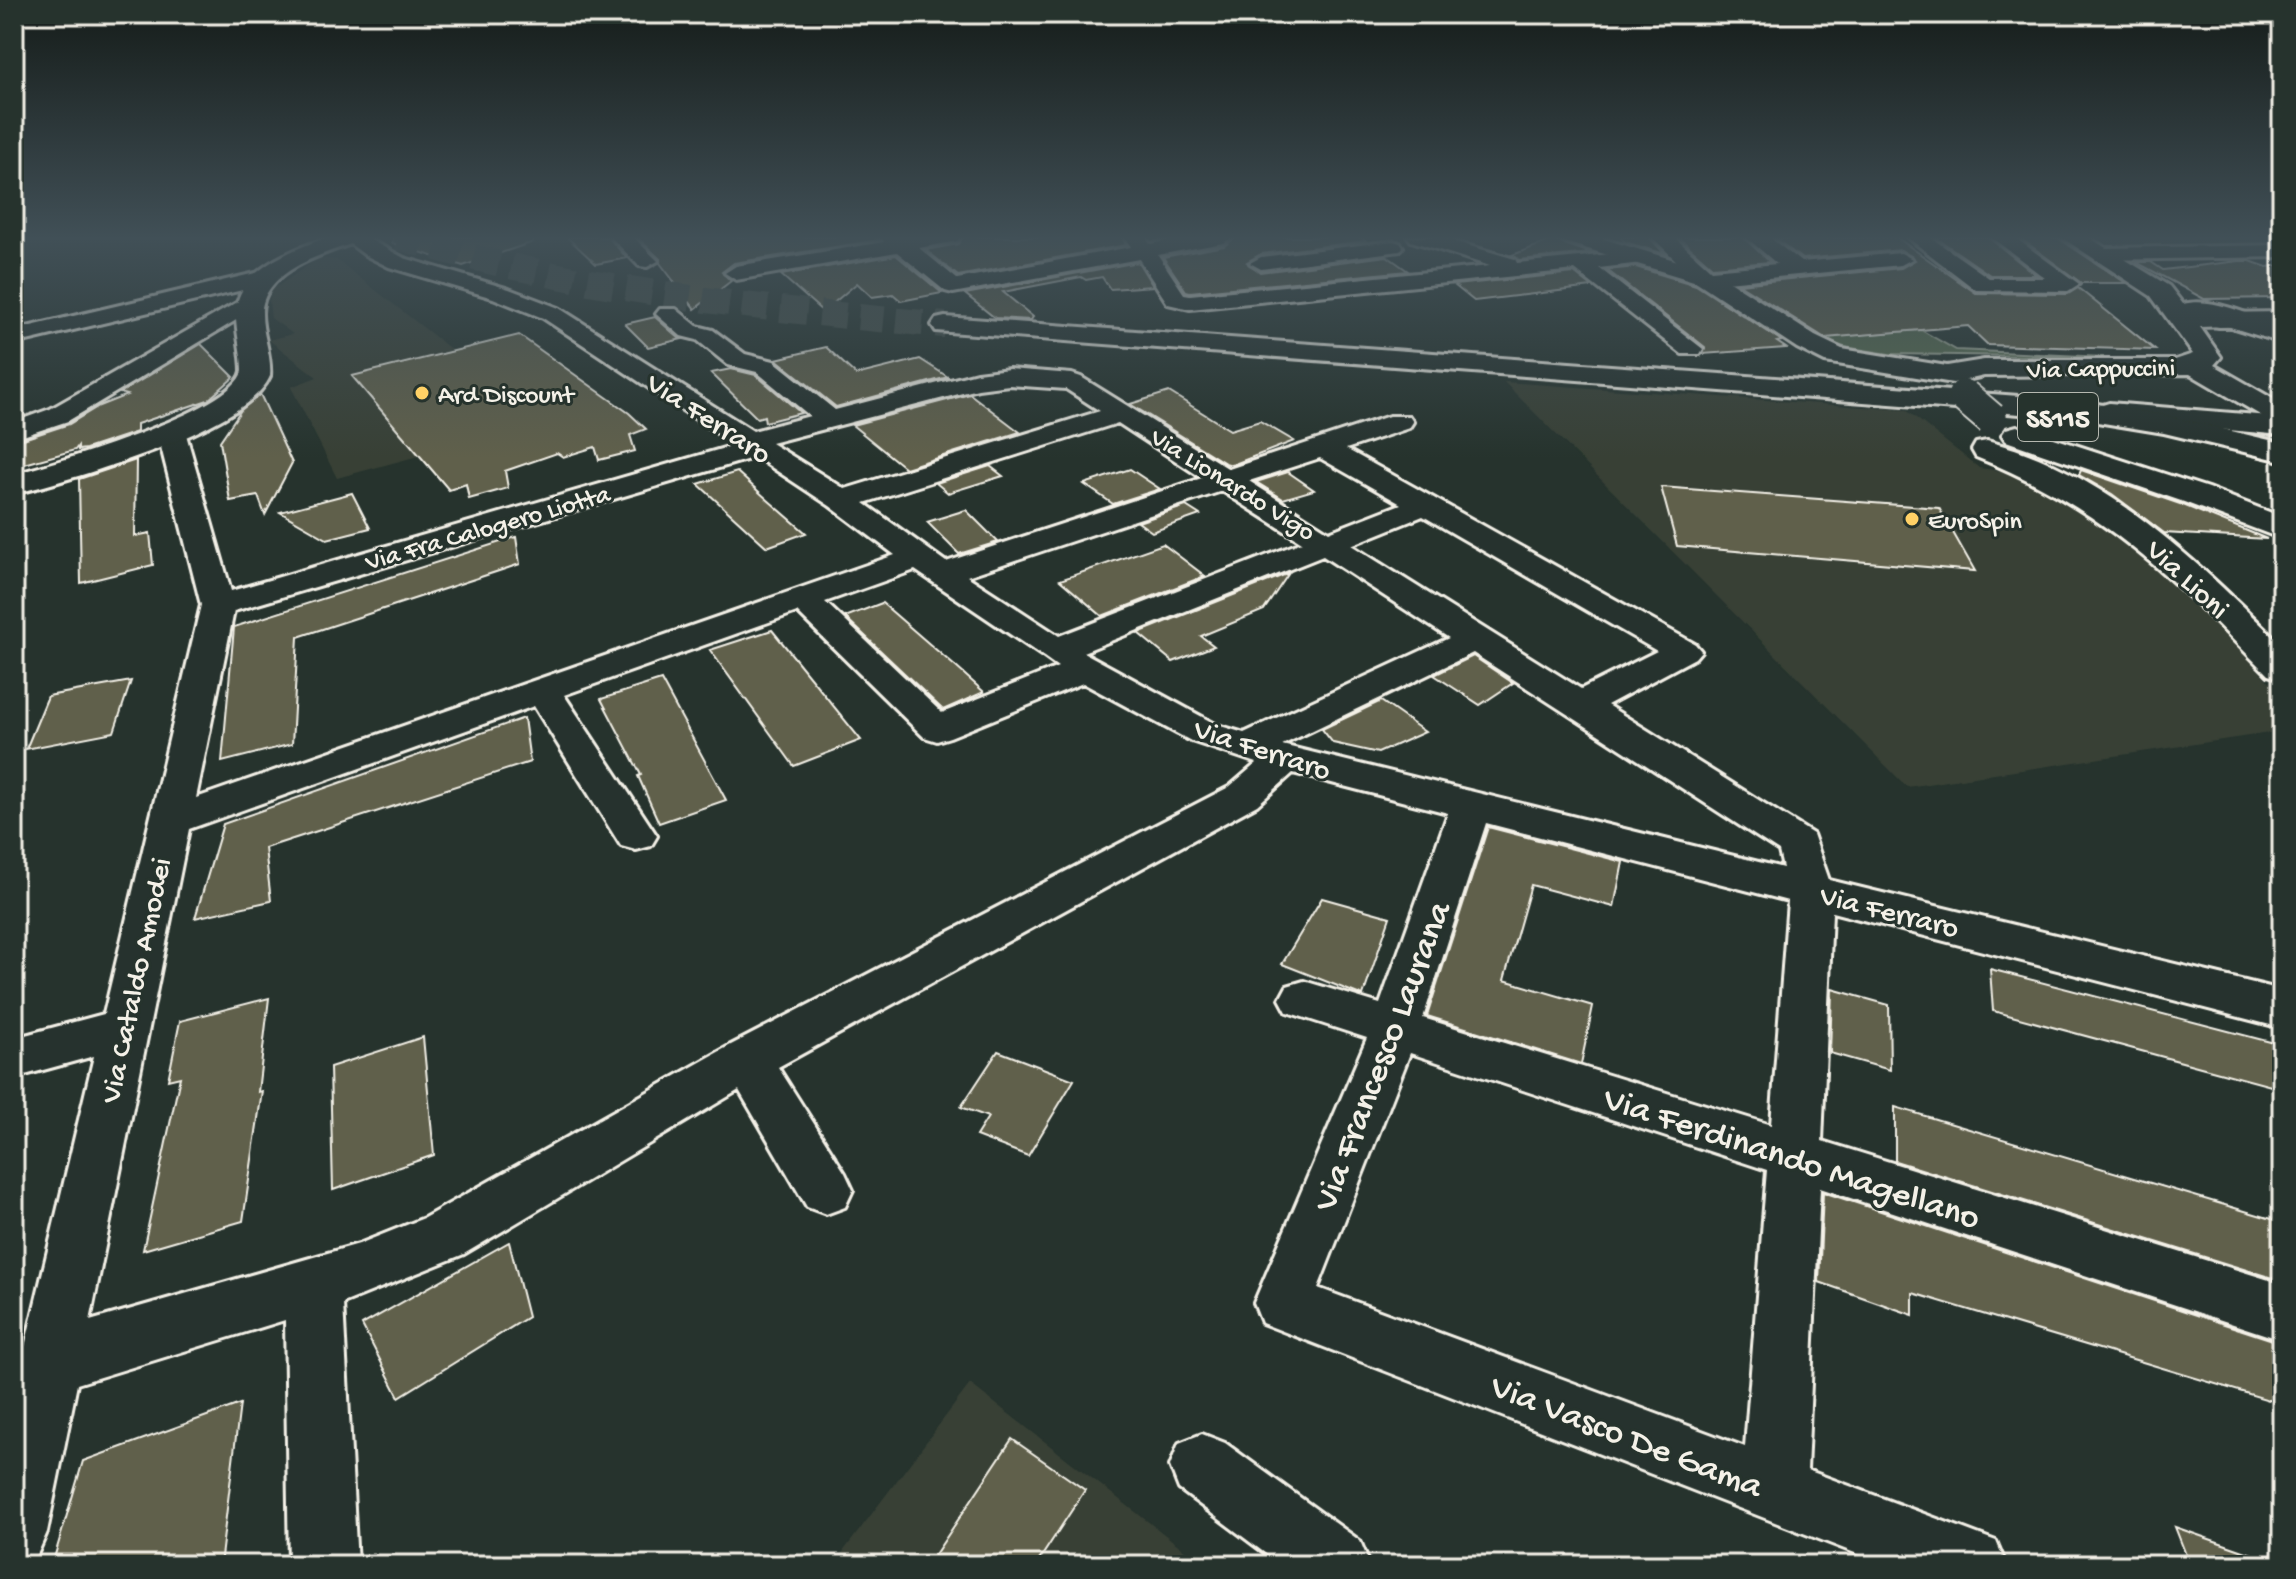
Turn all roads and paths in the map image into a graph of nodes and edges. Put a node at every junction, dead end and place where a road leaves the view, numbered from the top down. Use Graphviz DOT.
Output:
graph roads {
  1 [pos="150,311"];
  2 [pos="224,311"];
  3 [pos="251,311"];
  4 [pos="546,311"];
  5 [pos="1641,311"];
  6 [pos="1758,311"];
  7 [pos="2193,311"];
  8 [pos="2197,313"];
  9 [pos="668,314"];
  10 [pos="945,325"];
  11 [pos="2278,325"];
  12 [pos="14,337"];
  13 [pos="1691,349"];
  14 [pos="2195,365"];
  15 [pos="1958,386"];
  16 [pos="2223,386"];
  17 [pos="1830,393"];
  18 [pos="2073,409"];
  19 [pos="1122,413"];
  20 [pos="2169,416"];
  21 [pos="2282,416"];
  22 [pos="829,418"];
  23 [pos="1399,422"];
  24 [pos="2282,426"];
  25 [pos="14,431"];
  26 [pos="171,431"];
  27 [pos="751,444"];
  28 [pos="2029,446"];
  29 [pos="1322,447"];
  30 [pos="2282,452"];
  31 [pos="2282,464"];
  32 [pos="1226,479"];
  33 [pos="14,484"];
  34 [pos="2089,497"];
  35 [pos="841,500"];
  36 [pos="1425,505"];
  37 [pos="2282,529"];
  38 [pos="1326,542"];
  39 [pos="930,566"];
  40 [pos="802,599"];
  41 [pos="218,605"];
  42 [pos="1476,638"];
  43 [pos="1070,659"];
  44 [pos="2282,667"];
  45 [pos="542,690"];
  46 [pos="1579,705"];
  47 [pos="1266,752"];
  48 [pos="1471,806"];
  49 [pos="168,822"];
  50 [pos="636,836"];
  51 [pos="1811,891"];
  52 [pos="1304,999"];
  53 [pos="2282,1009"];
  54 [pos="124,1028"];
  55 [pos="1396,1028"];
  56 [pos="14,1058"];
  57 [pos="747,1060"];
  58 [pos="1795,1156"];
  59 [pos="826,1190"];
  60 [pos="313,1285"];
  61 [pos="1283,1303"];
  62 [pos="2282,1312"];
  63 [pos="51,1362"];
  64 [pos="1202,1466"];
  65 [pos="1774,1488"];
  66 [pos="14,1532"];
  67 [pos="323,1565"];
  68 [pos="1336,1565"];
  69 [pos="1972,1565"];
  1 -- 12 [label="street"];
  2 -- 25 [label="street"];
  3 -- 26 [label="street"];
  4 -- 27 [label="street, Via Ferraro"];
  5 -- 13 [label="street"];
  6 -- 15 [label="street"];
  7 -- 8 [label="street"];
  8 -- 11 [label="street"];
  8 -- 14 [label="street, Via Cappuccini"];
  9 -- 22 [label="street"];
  10 -- 17 [label="street, SS115"];
  14 -- 15 [label="street, Via Cappuccini"];
  14 -- 16 [label="street"];
  15 -- 28 [label="street, bridge"];
  16 -- 20 [label="street"];
  16 -- 21 [label="street"];
  16 -- 24 [label="street"];
  17 -- 18 [label="street, SS115"];
  17 -- 31 [label="street, SS115"];
  18 -- 20 [label="street"];
  18 -- 30 [label="street, SS115"];
  19 -- 22 [label="street, Via Lionardo Vigo"];
  19 -- 32 [label="street, Via Lionardo Vigo"];
  19 -- 35 [label="street"];
  20 -- 24 [label="street"];
  22 -- 27 [label="street, Via Fra Calogero Liotta"];
  23 -- 29 [label="street"];
  26 -- 33 [label="street"];
  26 -- 41 [label="street, Via Cataldo Amodei"];
  27 -- 35 [label="street, Via Ferraro"];
  27 -- 41 [label="street, Via Fra Calogero Liotta"];
  28 -- 34 [label="street"];
  28 -- 34 [label="street"];
  28 -- 37 [label="street"];
  29 -- 32 [label="street"];
  29 -- 36 [label="street"];
  32 -- 38 [label="street, Via Lionardo Vigo"];
  32 -- 39 [label="street"];
  34 -- 44 [label="street, Via Lioni"];
  35 -- 39 [label="street, Via Ferraro"];
  36 -- 38 [label="street"];
  36 -- 46 [label="street"];
  38 -- 42 [label="street, Via Lionardo Vigo"];
  38 -- 43 [label="street"];
  39 -- 40 [label="street"];
  39 -- 43 [label="street, Via Ferraro"];
  40 -- 43 [label="street"];
  40 -- 45 [label="street"];
  41 -- 49 [label="street, Via Cataldo Amodei"];
  42 -- 46 [label="street, Via Lionardo Vigo"];
  42 -- 47 [label="street"];
  43 -- 47 [label="street, Via Ferraro"];
  45 -- 49 [label="street"];
  45 -- 50 [label="street"];
  46 -- 51 [label="street, Via Lionardo Vigo"];
  47 -- 48 [label="street, Via Ferraro"];
  47 -- 57 [label="street"];
  48 -- 51 [label="street, Via Ferraro"];
  48 -- 55 [label="street, Via Francesco Laurana"];
  49 -- 54 [label="street, Via Cataldo Amodei"];
  51 -- 53 [label="street, Via Ferraro"];
  51 -- 58 [label="street, Via Lionardo Vigo"];
  52 -- 55 [label="street, Via Ferdinando Magellano"];
  54 -- 56 [label="street"];
  54 -- 63 [label="street, Via Cataldo Amodei"];
  55 -- 58 [label="street, Via Ferdinando Magellano"];
  55 -- 61 [label="street, Via Francesco Laurana"];
  57 -- 59 [label="street"];
  57 -- 60 [label="street"];
  58 -- 62 [label="street, Via Ferdinando Magellano"];
  58 -- 65 [label="street, Via Lionardo Vigo"];
  60 -- 63 [label="street"];
  60 -- 67 [label="street"];
  61 -- 65 [label="street, Via Vasco De Gama"];
  63 -- 66 [label="street, Via Cataldo Amodei"];
  64 -- 68 [label="street"];
  65 -- 69 [label="street, Via Vasco De Gama"];
}
